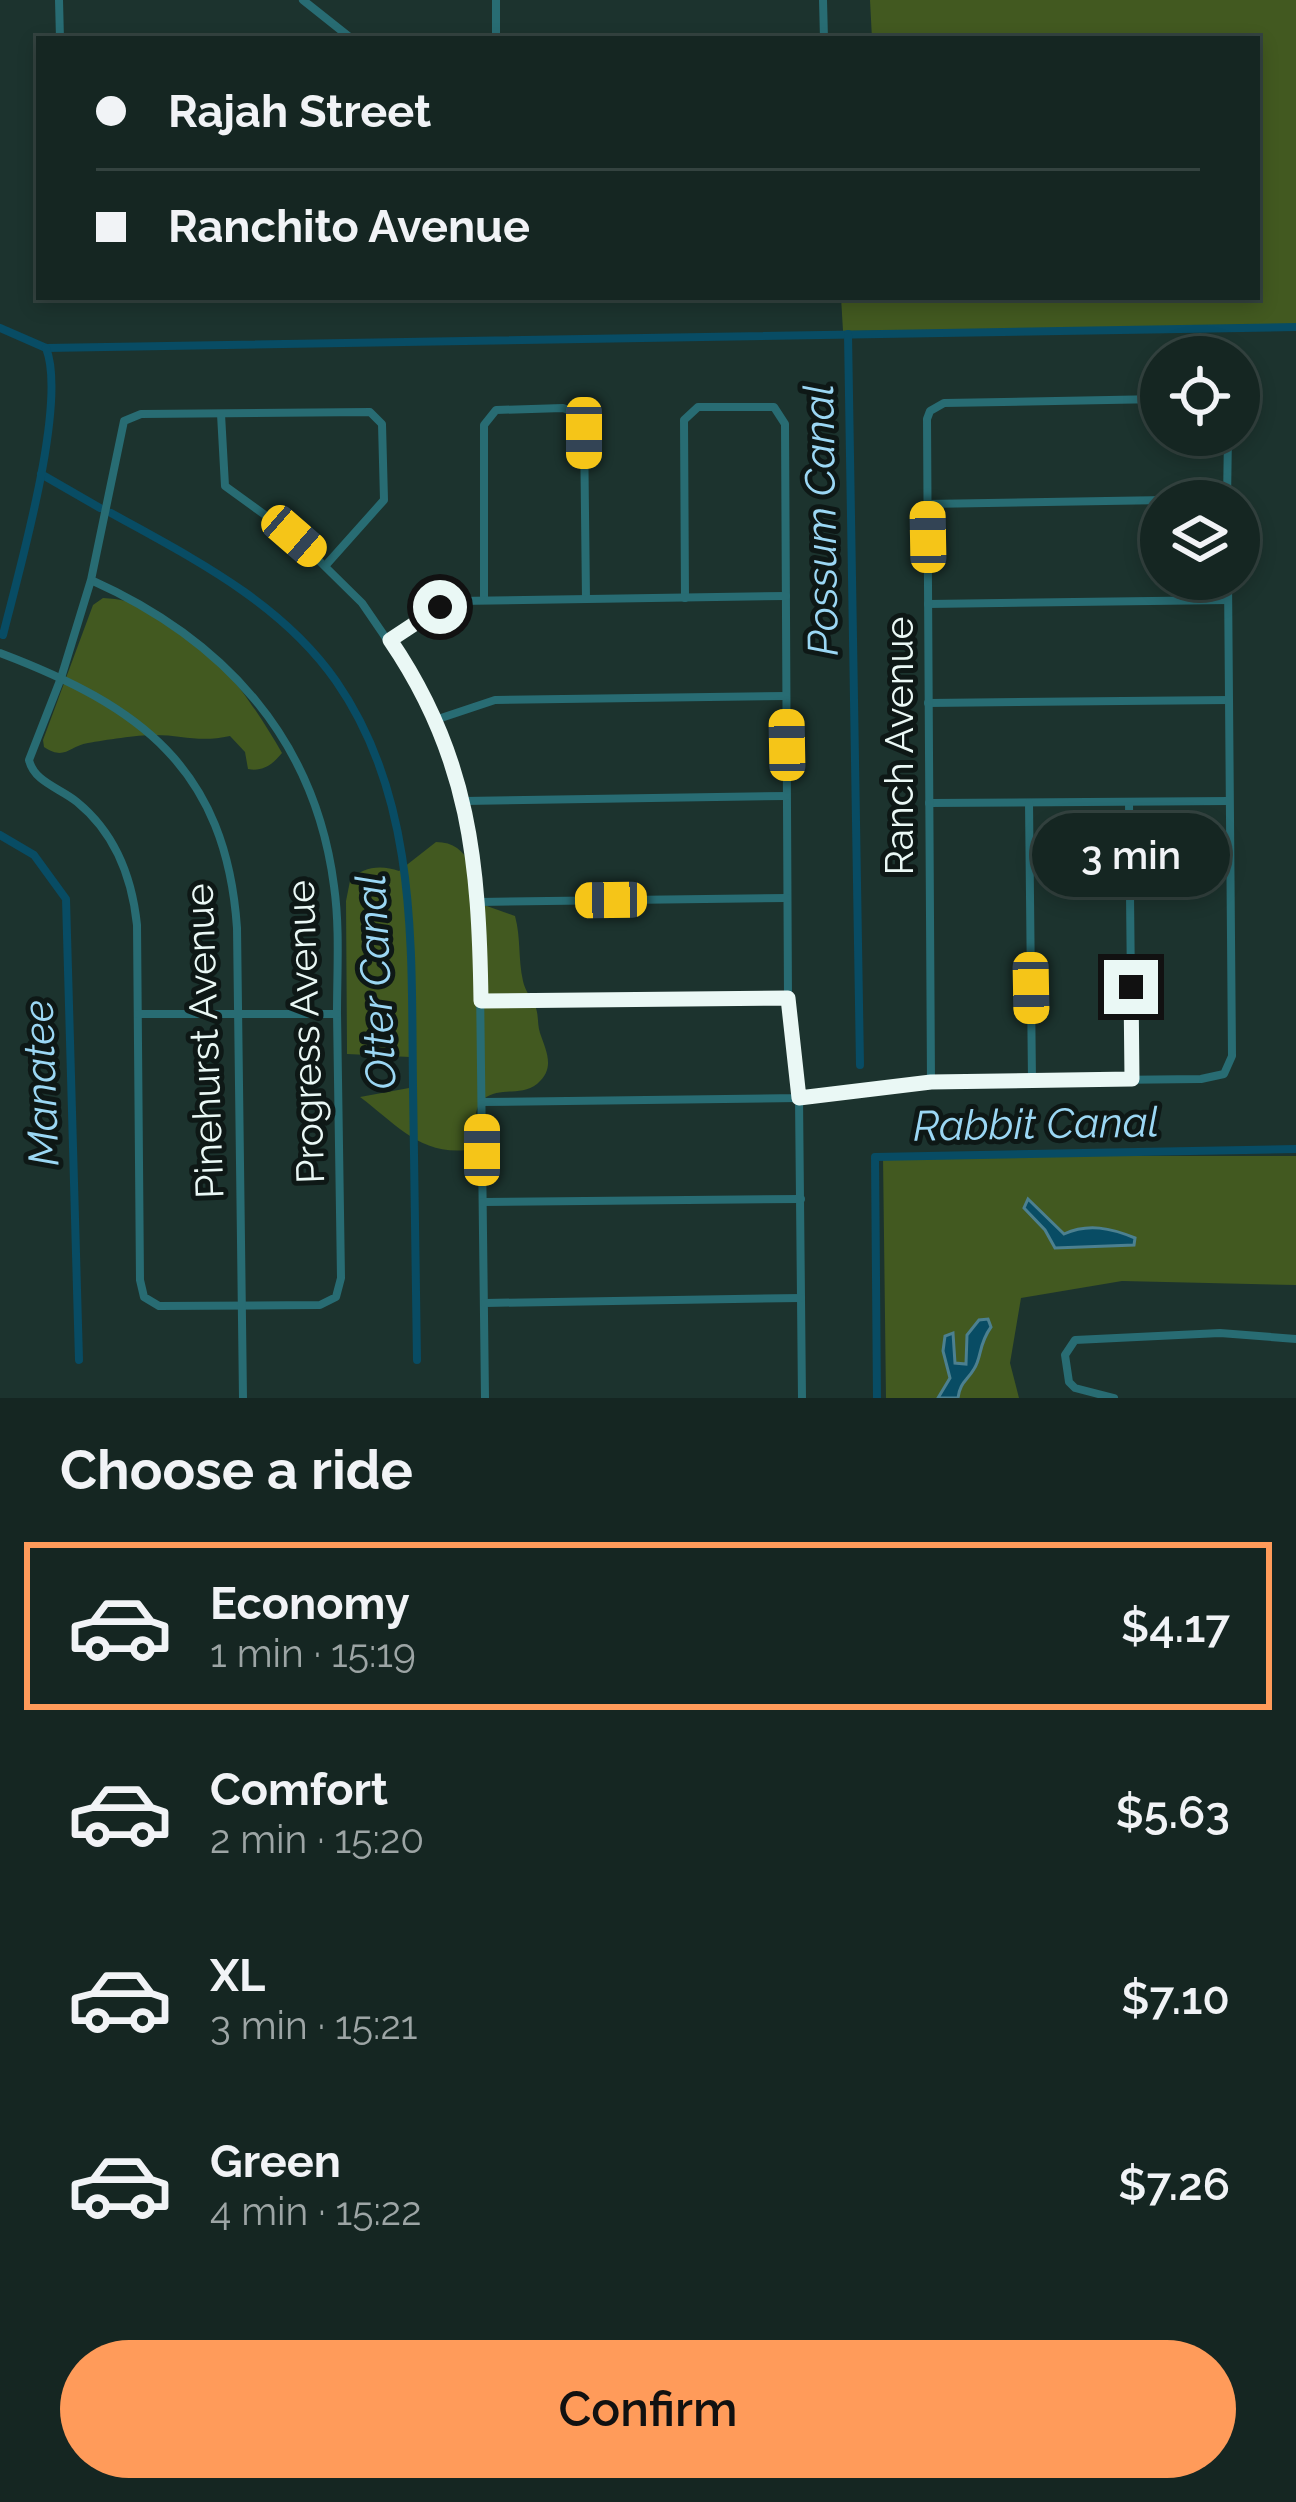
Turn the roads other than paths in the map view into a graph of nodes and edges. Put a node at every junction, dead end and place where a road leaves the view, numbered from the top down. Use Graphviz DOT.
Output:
graph roads {
  1 [pos="58,0"];
  2 [pos="303,0"];
  3 [pos="496,0"];
  4 [pos="823,0"];
  5 [pos="60,36"];
  6 [pos="344,36"];
  7 [pos="496,36"];
  8 [pos="824,36"];
  9 [pos="1140,399"];
  10 [pos="221,414"];
  11 [pos="1140,501"];
  12 [pos="927,504"];
  13 [pos="326,565"];
  14 [pos="91,580"];
  15 [pos="786,596"];
  16 [pos="685,598"];
  17 [pos="586,599"];
  18 [pos="484,600"];
  19 [pos="1228,600"];
  20 [pos="928,604"];
  21 [pos="390,640"];
  22 [pos="0,653"];
  23 [pos="61,678"];
  24 [pos="786,697"];
  25 [pos="1229,700"];
  26 [pos="928,704"];
  27 [pos="435,720"];
  28 [pos="787,796"];
  29 [pos="463,801"];
  30 [pos="1229,801"];
  31 [pos="1129,802"];
  32 [pos="929,803"];
  33 [pos="1029,803"];
  34 [pos="788,898"];
  35 [pos="479,902"];
  36 [pos="788,998"];
  37 [pos="481,1001"];
  38 [pos="138,1014"];
  39 [pos="337,1014"];
  40 [pos="237,1015"];
  41 [pos="1132,1079"];
  42 [pos="1032,1081"];
  43 [pos="931,1082"];
  44 [pos="799,1098"];
  45 [pos="482,1102"];
  46 [pos="800,1199"];
  47 [pos="483,1202"];
  48 [pos="801,1298"];
  49 [pos="484,1303"];
  50 [pos="241,1306"];
  51 [pos="1296,1339"];
  52 [pos="242,1398"];
  53 [pos="485,1398"];
  54 [pos="802,1398"];
  55 [pos="1114,1398"];
  1 -- 5 [label="street"];
  2 -- 6 [label="street"];
  3 -- 7 [label="street"];
  4 -- 8 [label="street"];
  9 -- 12 [label="street, Ranch Avenue"];
  10 -- 13 [label="street"];
  10 -- 13 [label="street"];
  10 -- 14 [label="street"];
  11 -- 12 [label="street"];
  12 -- 20 [label="street, Ranch Avenue"];
  13 -- 21 [label="street"];
  14 -- 23 [label="street"];
  14 -- 39 [label="street, Progress Avenue"];
  15 -- 16 [label="street"];
  15 -- 16 [label="street"];
  15 -- 24 [label="street"];
  16 -- 17 [label="street"];
  17 -- 18 [label="street"];
  17 -- 18 [label="street"];
  18 -- 21 [label="street"];
  19 -- 20 [label="street"];
  19 -- 25 [label="street"];
  20 -- 26 [label="street, Ranch Avenue"];
  21 -- 27 [label="street"];
  22 -- 23 [label="street, Pinehurst Avenue"];
  23 -- 38 [label="street"];
  23 -- 40 [label="street, Pinehurst Avenue"];
  24 -- 27 [label="street"];
  24 -- 28 [label="street"];
  25 -- 26 [label="street"];
  25 -- 30 [label="street"];
  26 -- 32 [label="street, Ranch Avenue"];
  27 -- 29 [label="street"];
  28 -- 29 [label="street"];
  28 -- 34 [label="street"];
  29 -- 35 [label="street"];
  30 -- 31 [label="street"];
  30 -- 41 [label="street"];
  31 -- 33 [label="street"];
  31 -- 41 [label="street"];
  32 -- 33 [label="street"];
  32 -- 43 [label="street, Ranch Avenue"];
  33 -- 42 [label="street"];
  34 -- 35 [label="street"];
  34 -- 36 [label="street"];
  35 -- 37 [label="street"];
  36 -- 37 [label="street"];
  36 -- 44 [label="street"];
  37 -- 45 [label="street"];
  38 -- 40 [label="street"];
  38 -- 50 [label="street"];
  39 -- 40 [label="street"];
  39 -- 50 [label="street, Progress Avenue"];
  40 -- 50 [label="street, Pinehurst Avenue"];
  41 -- 42 [label="street"];
  42 -- 43 [label="street"];
  43 -- 44 [label="street"];
  44 -- 45 [label="street"];
  44 -- 46 [label="street"];
  45 -- 47 [label="street"];
  46 -- 47 [label="street"];
  46 -- 48 [label="street"];
  47 -- 49 [label="street"];
  48 -- 49 [label="street"];
  48 -- 54 [label="street"];
  49 -- 53 [label="street"];
  50 -- 52 [label="street, Pinehurst Avenue"];
  51 -- 55 [label="street"];
}
